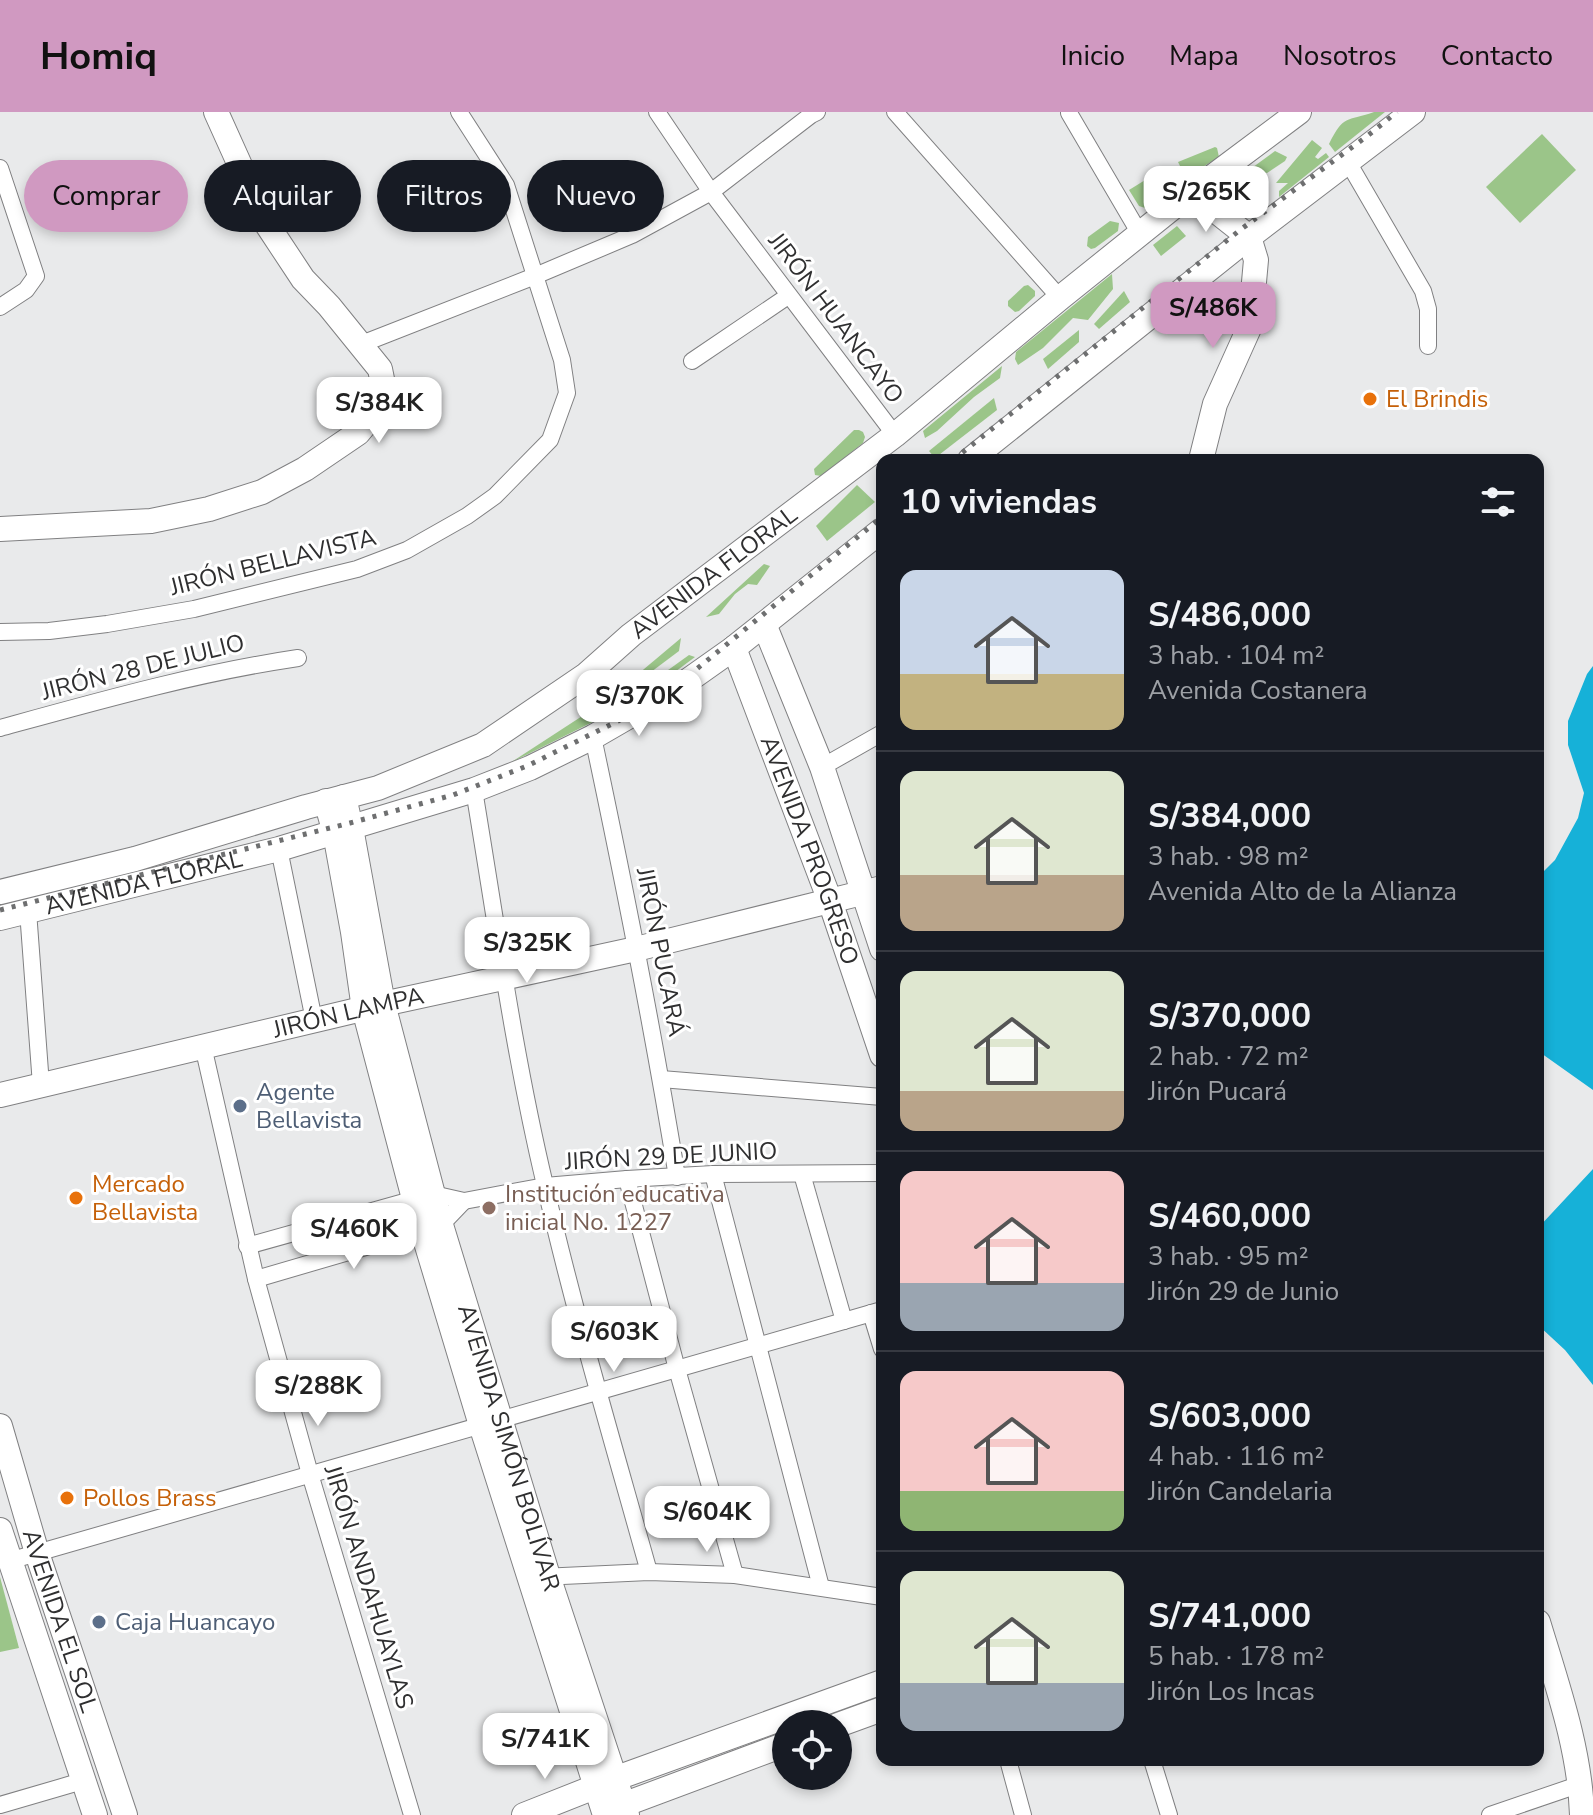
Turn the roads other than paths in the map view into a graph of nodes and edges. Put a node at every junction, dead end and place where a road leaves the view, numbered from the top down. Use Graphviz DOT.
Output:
graph roads {
  1 [pos="216,112"];
  2 [pos="459,112"];
  3 [pos="657,112"];
  4 [pos="895,112"];
  5 [pos="1299,112"];
  6 [pos="1413,112"];
  7 [pos="813,113"];
  8 [pos="1069,113"];
  9 [pos="1348,162"];
  10 [pos="0,168"];
  11 [pos="711,192"];
  12 [pos="1192,192"];
  13 [pos="1140,234"];
  14 [pos="1249,237"];
  15 [pos="535,276"];
  16 [pos="788,296"];
  17 [pos="1060,298"];
  18 [pos="0,307"];
  19 [pos="359,345"];
  20 [pos="1428,346"];
  21 [pos="692,361"];
  22 [pos="895,435"];
  23 [pos="978,454"];
  24 [pos="1202,454"];
  25 [pos="0,529"];
  26 [pos="876,535"];
  27 [pos="764,624"];
  28 [pos="0,632"];
  29 [pos="734,648"];
  30 [pos="298,658"];
  31 [pos="0,728"];
  32 [pos="876,736"];
  33 [pos="593,737"];
  34 [pos="822,767"];
  35 [pos="474,790"];
  36 [pos="335,799"];
  37 [pos="343,830"];
  38 [pos="279,849"];
  39 [pos="872,890"];
  40 [pos="0,892"];
  41 [pos="830,901"];
  42 [pos="28,911"];
  43 [pos="876,914"];
  44 [pos="0,918"];
  45 [pos="636,949"];
  46 [pos="505,978"];
  47 [pos="373,1006"];
  48 [pos="314,1020"];
  49 [pos="876,1037"];
  50 [pos="203,1046"];
  51 [pos="661,1079"];
  52 [pos="41,1085"];
  53 [pos="0,1095"];
  54 [pos="876,1097"];
  55 [pos="876,1173"];
  56 [pos="713,1174"];
  57 [pos="802,1174"];
  58 [pos="677,1177"];
  59 [pos="627,1179"];
  60 [pos="545,1186"];
  61 [pos="424,1196"];
  62 [pos="464,1201"];
  63 [pos="432,1227"];
  64 [pos="247,1246"];
  65 [pos="256,1279"];
  66 [pos="876,1312"];
  67 [pos="844,1321"];
  68 [pos="759,1345"];
  69 [pos="677,1369"];
  70 [pos="598,1392"];
  71 [pos="490,1423"];
  72 [pos="0,1426"];
  73 [pos="310,1474"];
  74 [pos="0,1530"];
  75 [pos="37,1553"];
  76 [pos="9,1561"];
  77 [pos="649,1572"];
  78 [pos="735,1575"];
  79 [pos="539,1577"];
  80 [pos="821,1587"];
  81 [pos="876,1596"];
  82 [pos="1544,1642"];
  83 [pos="876,1684"];
  84 [pos="876,1711"];
  85 [pos="852,1720"];
  86 [pos="772,1749"];
  87 [pos="1010,1766"];
  88 [pos="1154,1766"];
  89 [pos="606,1783"];
  90 [pos="72,1784"];
  91 [pos="1581,1784"];
  92 [pos="0,1805"];
  93 [pos="611,1812"];
  94 [pos="95,1815"];
  95 [pos="125,1815"];
  96 [pos="412,1815"];
  97 [pos="524,1815"];
  98 [pos="1023,1815"];
  99 [pos="1169,1815"];
  100 [pos="1490,1815"];
  101 [pos="1582,1815"];
  1 -- 19 [label="street"];
  2 -- 15 [label="street, JIRÓN BELLAVISTA"];
  3 -- 11 [label="street, JIRÓN HUANCAYO"];
  4 -- 17 [label="street"];
  5 -- 12 [label="street, AVENIDA FLORAL"];
  6 -- 9 [label="street"];
  7 -- 11 [label="street"];
  8 -- 13 [label="street"];
  9 -- 14 [label="street"];
  9 -- 20 [label="street"];
  10 -- 18 [label="street"];
  11 -- 15 [label="street"];
  11 -- 16 [label="street, JIRÓN HUANCAYO"];
  12 -- 13 [label="street, AVENIDA FLORAL"];
  12 -- 14 [label="street"];
  13 -- 17 [label="street, AVENIDA FLORAL"];
  14 -- 23 [label="street"];
  14 -- 24 [label="street"];
  15 -- 19 [label="street"];
  15 -- 28 [label="street, JIRÓN BELLAVISTA"];
  16 -- 21 [label="street"];
  16 -- 22 [label="street, JIRÓN HUANCAYO"];
  17 -- 22 [label="street, AVENIDA FLORAL"];
  19 -- 25 [label="street"];
  22 -- 36 [label="street, AVENIDA FLORAL"];
  26 -- 27 [label="street, AVENIDA FLORAL"];
  27 -- 29 [label="street, AVENIDA FLORAL"];
  27 -- 34 [label="street, AVENIDA PROGRESO"];
  29 -- 33 [label="street, AVENIDA FLORAL"];
  29 -- 41 [label="street, AVENIDA PROGRESO"];
  30 -- 31 [label="street, JIRÓN 28 DE JULIO"];
  32 -- 34 [label="street"];
  33 -- 35 [label="street, AVENIDA FLORAL"];
  33 -- 45 [label="street, JIRÓN PUCARÁ"];
  34 -- 39 [label="street, AVENIDA PROGRESO"];
  35 -- 37 [label="street, AVENIDA FLORAL"];
  35 -- 46 [label="street"];
  36 -- 37 [label="street, AVENIDA SIMÓN BOLÍVAR"];
  36 -- 40 [label="street, AVENIDA FLORAL"];
  37 -- 38 [label="street, AVENIDA FLORAL"];
  37 -- 47 [label="street, AVENIDA SIMÓN BOLÍVAR"];
  38 -- 42 [label="street, AVENIDA FLORAL"];
  38 -- 48 [label="street"];
  39 -- 41 [label="street, JIRÓN LAMPA"];
  39 -- 43 [label="street, AVENIDA PROGRESO"];
  41 -- 45 [label="street, JIRÓN LAMPA"];
  41 -- 49 [label="street, AVENIDA PROGRESO"];
  42 -- 44 [label="street, AVENIDA FLORAL"];
  42 -- 52 [label="street"];
  45 -- 46 [label="street, JIRÓN LAMPA"];
  45 -- 51 [label="street, JIRÓN PUCARÁ"];
  46 -- 47 [label="street, JIRÓN LAMPA"];
  46 -- 60 [label="street"];
  47 -- 48 [label="street, JIRÓN LAMPA"];
  47 -- 61 [label="street, AVENIDA SIMÓN BOLÍVAR"];
  48 -- 50 [label="street, JIRÓN LAMPA"];
  50 -- 52 [label="street, JIRÓN LAMPA"];
  50 -- 64 [label="street, JIRÓN ANDAHUAYLAS"];
  51 -- 54 [label="street"];
  51 -- 58 [label="street, JIRÓN PUCARÁ"];
  52 -- 53 [label="street, JIRÓN LAMPA"];
  55 -- 57 [label="street, JIRÓN 29 DE JUNIO"];
  56 -- 57 [label="street, JIRÓN 29 DE JUNIO"];
  56 -- 58 [label="street, JIRÓN 29 DE JUNIO"];
  56 -- 68 [label="street"];
  57 -- 67 [label="street"];
  58 -- 59 [label="street, JIRÓN 29 DE JUNIO"];
  59 -- 60 [label="street, JIRÓN 29 DE JUNIO"];
  59 -- 69 [label="street"];
  60 -- 62 [label="street, JIRÓN 29 DE JUNIO"];
  60 -- 70 [label="street"];
  61 -- 62 [label="street, JIRÓN 29 DE JUNIO"];
  61 -- 63 [label="street, AVENIDA SIMÓN BOLÍVAR"];
  61 -- 64 [label="street, JIRÓN 29 DE JUNIO"];
  62 -- 63 [label="street"];
  63 -- 65 [label="street"];
  63 -- 71 [label="street, AVENIDA SIMÓN BOLÍVAR"];
  64 -- 65 [label="street, JIRÓN ANDAHUAYLAS"];
  65 -- 73 [label="street, JIRÓN ANDAHUAYLAS"];
  66 -- 67 [label="street"];
  67 -- 68 [label="street"];
  68 -- 69 [label="street"];
  68 -- 80 [label="street"];
  69 -- 70 [label="street"];
  69 -- 78 [label="street"];
  70 -- 71 [label="street"];
  70 -- 77 [label="street"];
  71 -- 73 [label="street"];
  71 -- 79 [label="street, AVENIDA SIMÓN BOLÍVAR"];
  72 -- 75 [label="street, AVENIDA EL SOL"];
  73 -- 75 [label="street"];
  73 -- 96 [label="street, JIRÓN ANDAHUAYLAS"];
  74 -- 76 [label="street, AVENIDA EL SOL"];
  75 -- 76 [label="street"];
  75 -- 95 [label="street, AVENIDA EL SOL"];
  76 -- 94 [label="street, AVENIDA EL SOL"];
  77 -- 78 [label="street"];
  77 -- 79 [label="street"];
  78 -- 80 [label="street"];
  79 -- 89 [label="street, AVENIDA SIMÓN BOLÍVAR"];
  80 -- 81 [label="street"];
  82 -- 91 [label="street"];
  83 -- 89 [label="street"];
  84 -- 85 [label="street"];
  86 -- 93 [label="street"];
  87 -- 98 [label="street"];
  88 -- 99 [label="street"];
  89 -- 93 [label="street, AVENIDA SIMÓN BOLÍVAR"];
  89 -- 97 [label="street"];
  90 -- 92 [label="street"];
  91 -- 100 [label="street"];
  91 -- 101 [label="street"];
}
